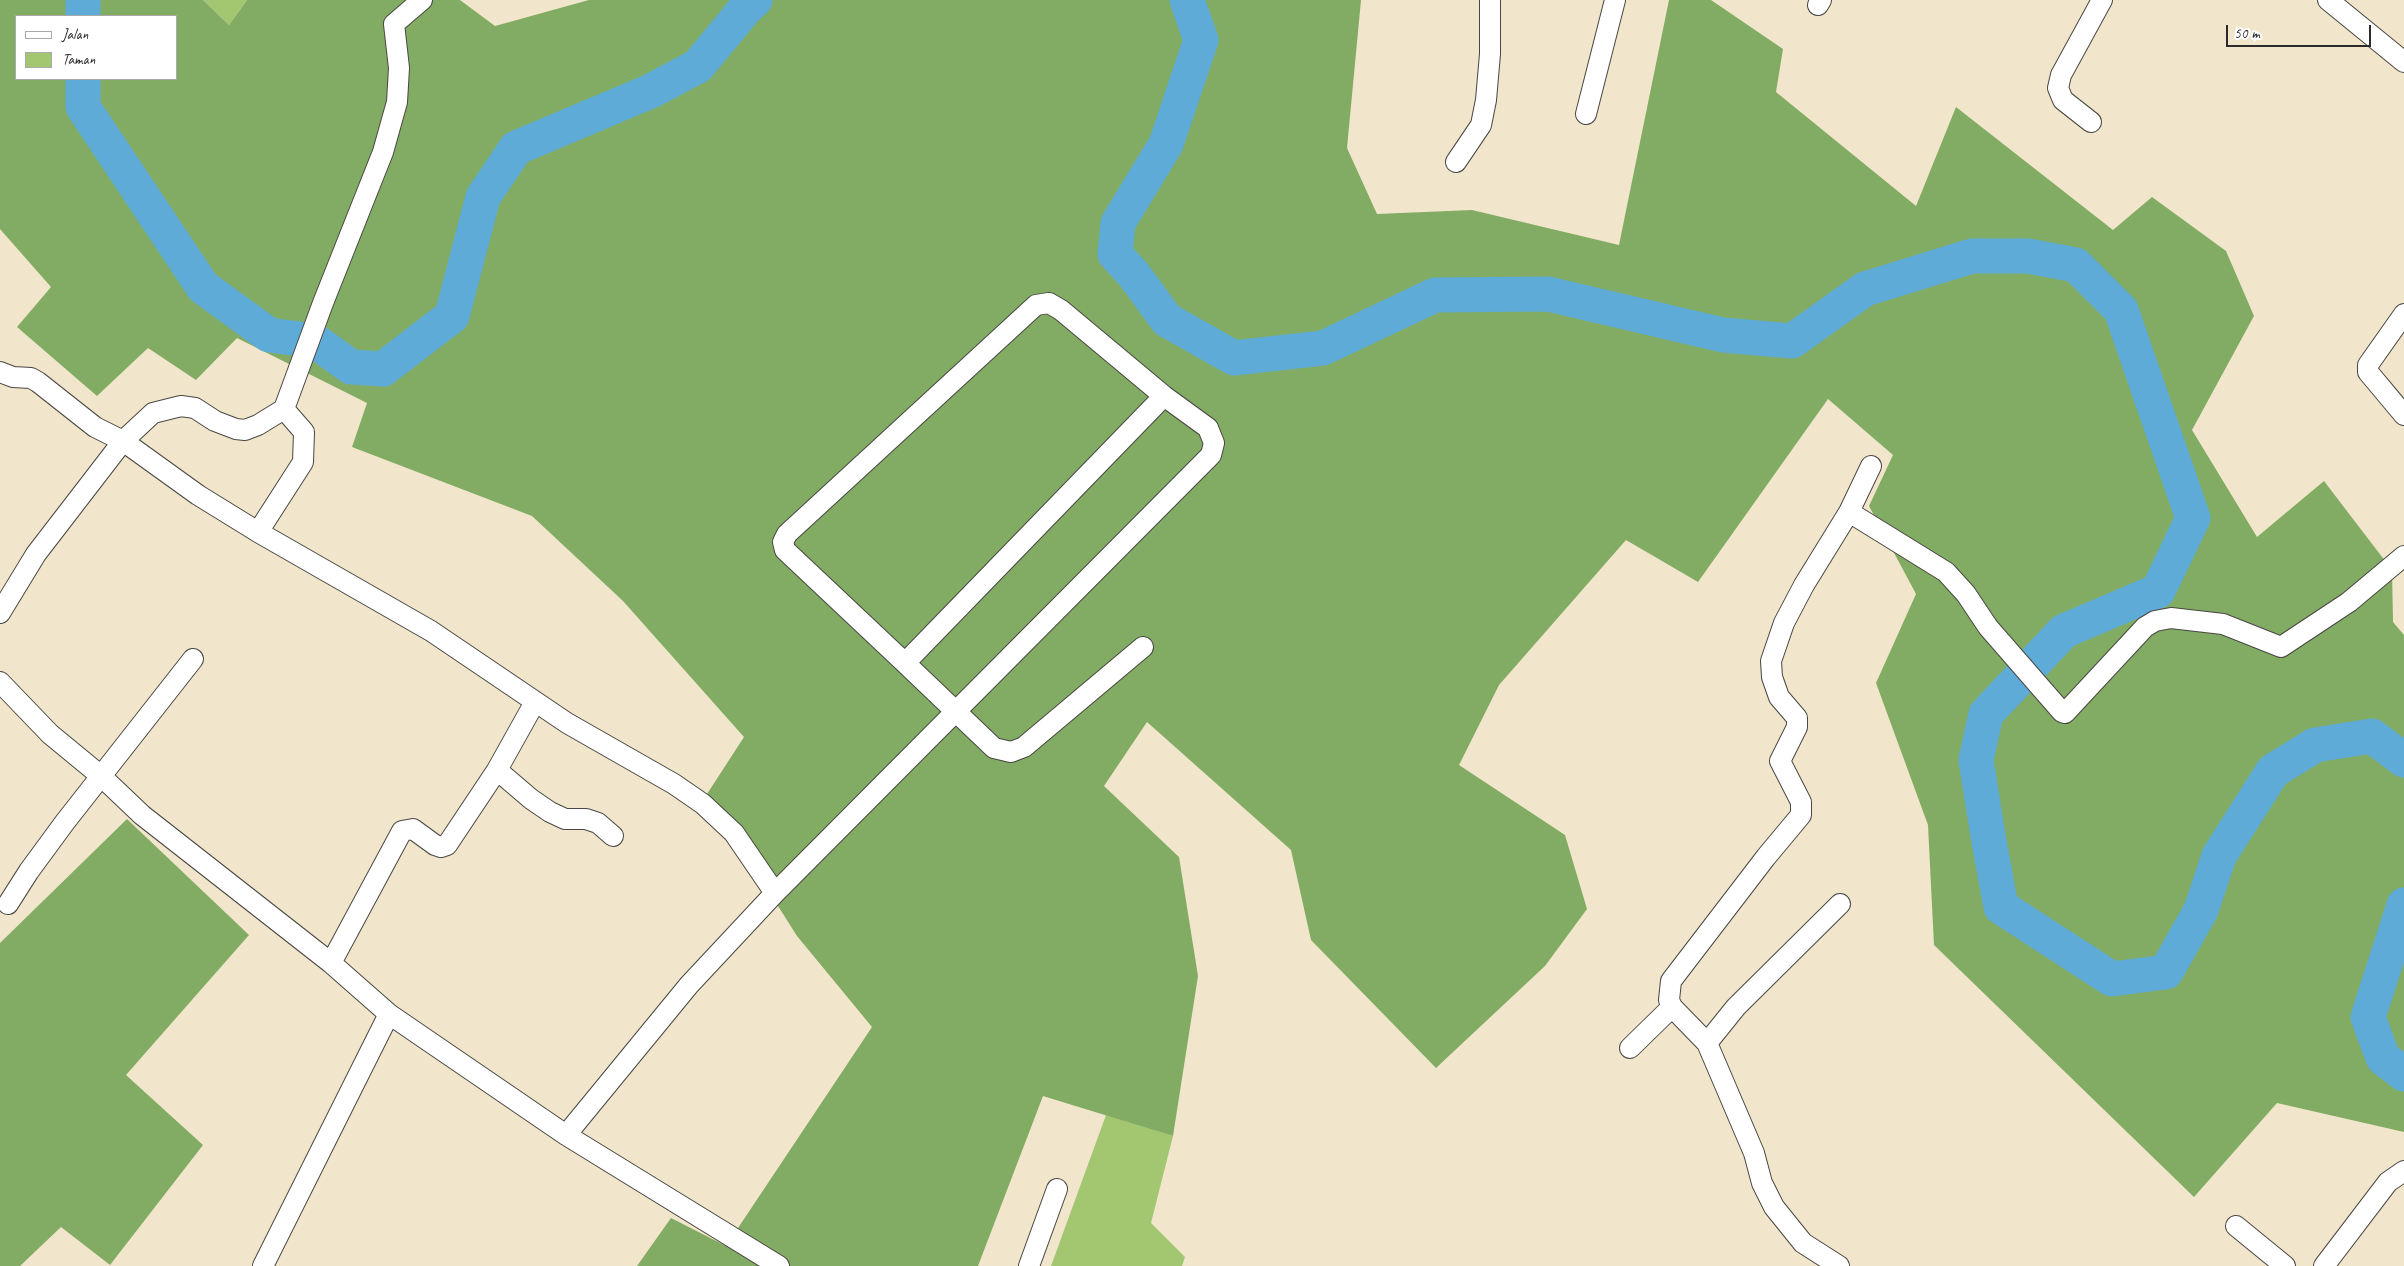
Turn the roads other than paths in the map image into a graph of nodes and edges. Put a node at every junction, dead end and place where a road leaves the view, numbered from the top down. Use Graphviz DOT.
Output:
graph roads {
  1 [pos="422,0"];
  2 [pos="1490,0"];
  3 [pos="1614,0"];
  4 [pos="2102,0"];
  5 [pos="2328,0"];
  6 [pos="2404,62"];
  7 [pos="1586,114"];
  8 [pos="2091,122"];
  9 [pos="1456,162"];
  10 [pos="2404,314"];
  11 [pos="0,372"];
  12 [pos="1164,396"];
  13 [pos="286,403"];
  14 [pos="2404,415"];
  15 [pos="123,441"];
  16 [pos="1871,466"];
  17 [pos="1849,512"];
  18 [pos="258,532"];
  19 [pos="2404,556"];
  20 [pos="0,613"];
  21 [pos="1143,647"];
  22 [pos="193,659"];
  23 [pos="905,664"];
  24 [pos="0,682"];
  25 [pos="535,702"];
  26 [pos="956,712"];
  27 [pos="497,770"];
  28 [pos="101,776"];
  29 [pos="613,836"];
  30 [pos="775,894"];
  31 [pos="8,904"];
  32 [pos="1840,904"];
  33 [pos="331,963"];
  34 [pos="1672,1007"];
  35 [pos="388,1014"];
  36 [pos="1707,1043"];
  37 [pos="1630,1048"];
  38 [pos="566,1135"];
  39 [pos="2404,1171"];
  40 [pos="1057,1189"];
  41 [pos="2236,1226"];
  42 [pos="263,1266"];
  43 [pos="779,1266"];
  44 [pos="1029,1266"];
  45 [pos="1839,1266"];
  46 [pos="2285,1266"];
  47 [pos="2324,1266"];
  1 -- 13 [label="street"];
  2 -- 9 [label="street"];
  3 -- 7 [label="street"];
  4 -- 8 [label="street"];
  5 -- 6 [label="street"];
  10 -- 14 [label="street"];
  11 -- 15 [label="street"];
  12 -- 23 [label="street"];
  12 -- 23 [label="street"];
  12 -- 26 [label="street"];
  13 -- 15 [label="street"];
  13 -- 18 [label="street"];
  15 -- 18 [label="street"];
  15 -- 20 [label="street"];
  16 -- 17 [label="street"];
  17 -- 19 [label="street"];
  17 -- 34 [label="street"];
  18 -- 25 [label="street"];
  21 -- 26 [label="street"];
  22 -- 28 [label="street"];
  23 -- 26 [label="street"];
  24 -- 28 [label="street"];
  25 -- 27 [label="street"];
  25 -- 30 [label="street"];
  26 -- 30 [label="street"];
  27 -- 29 [label="street"];
  27 -- 33 [label="street"];
  28 -- 31 [label="street"];
  28 -- 33 [label="street"];
  30 -- 38 [label="street"];
  32 -- 36 [label="street"];
  33 -- 35 [label="street"];
  34 -- 36 [label="street"];
  34 -- 37 [label="street"];
  35 -- 38 [label="street"];
  35 -- 42 [label="street"];
  36 -- 45 [label="street"];
  38 -- 43 [label="street"];
  39 -- 47 [label="street"];
  40 -- 44 [label="street"];
  41 -- 46 [label="street"];
}
